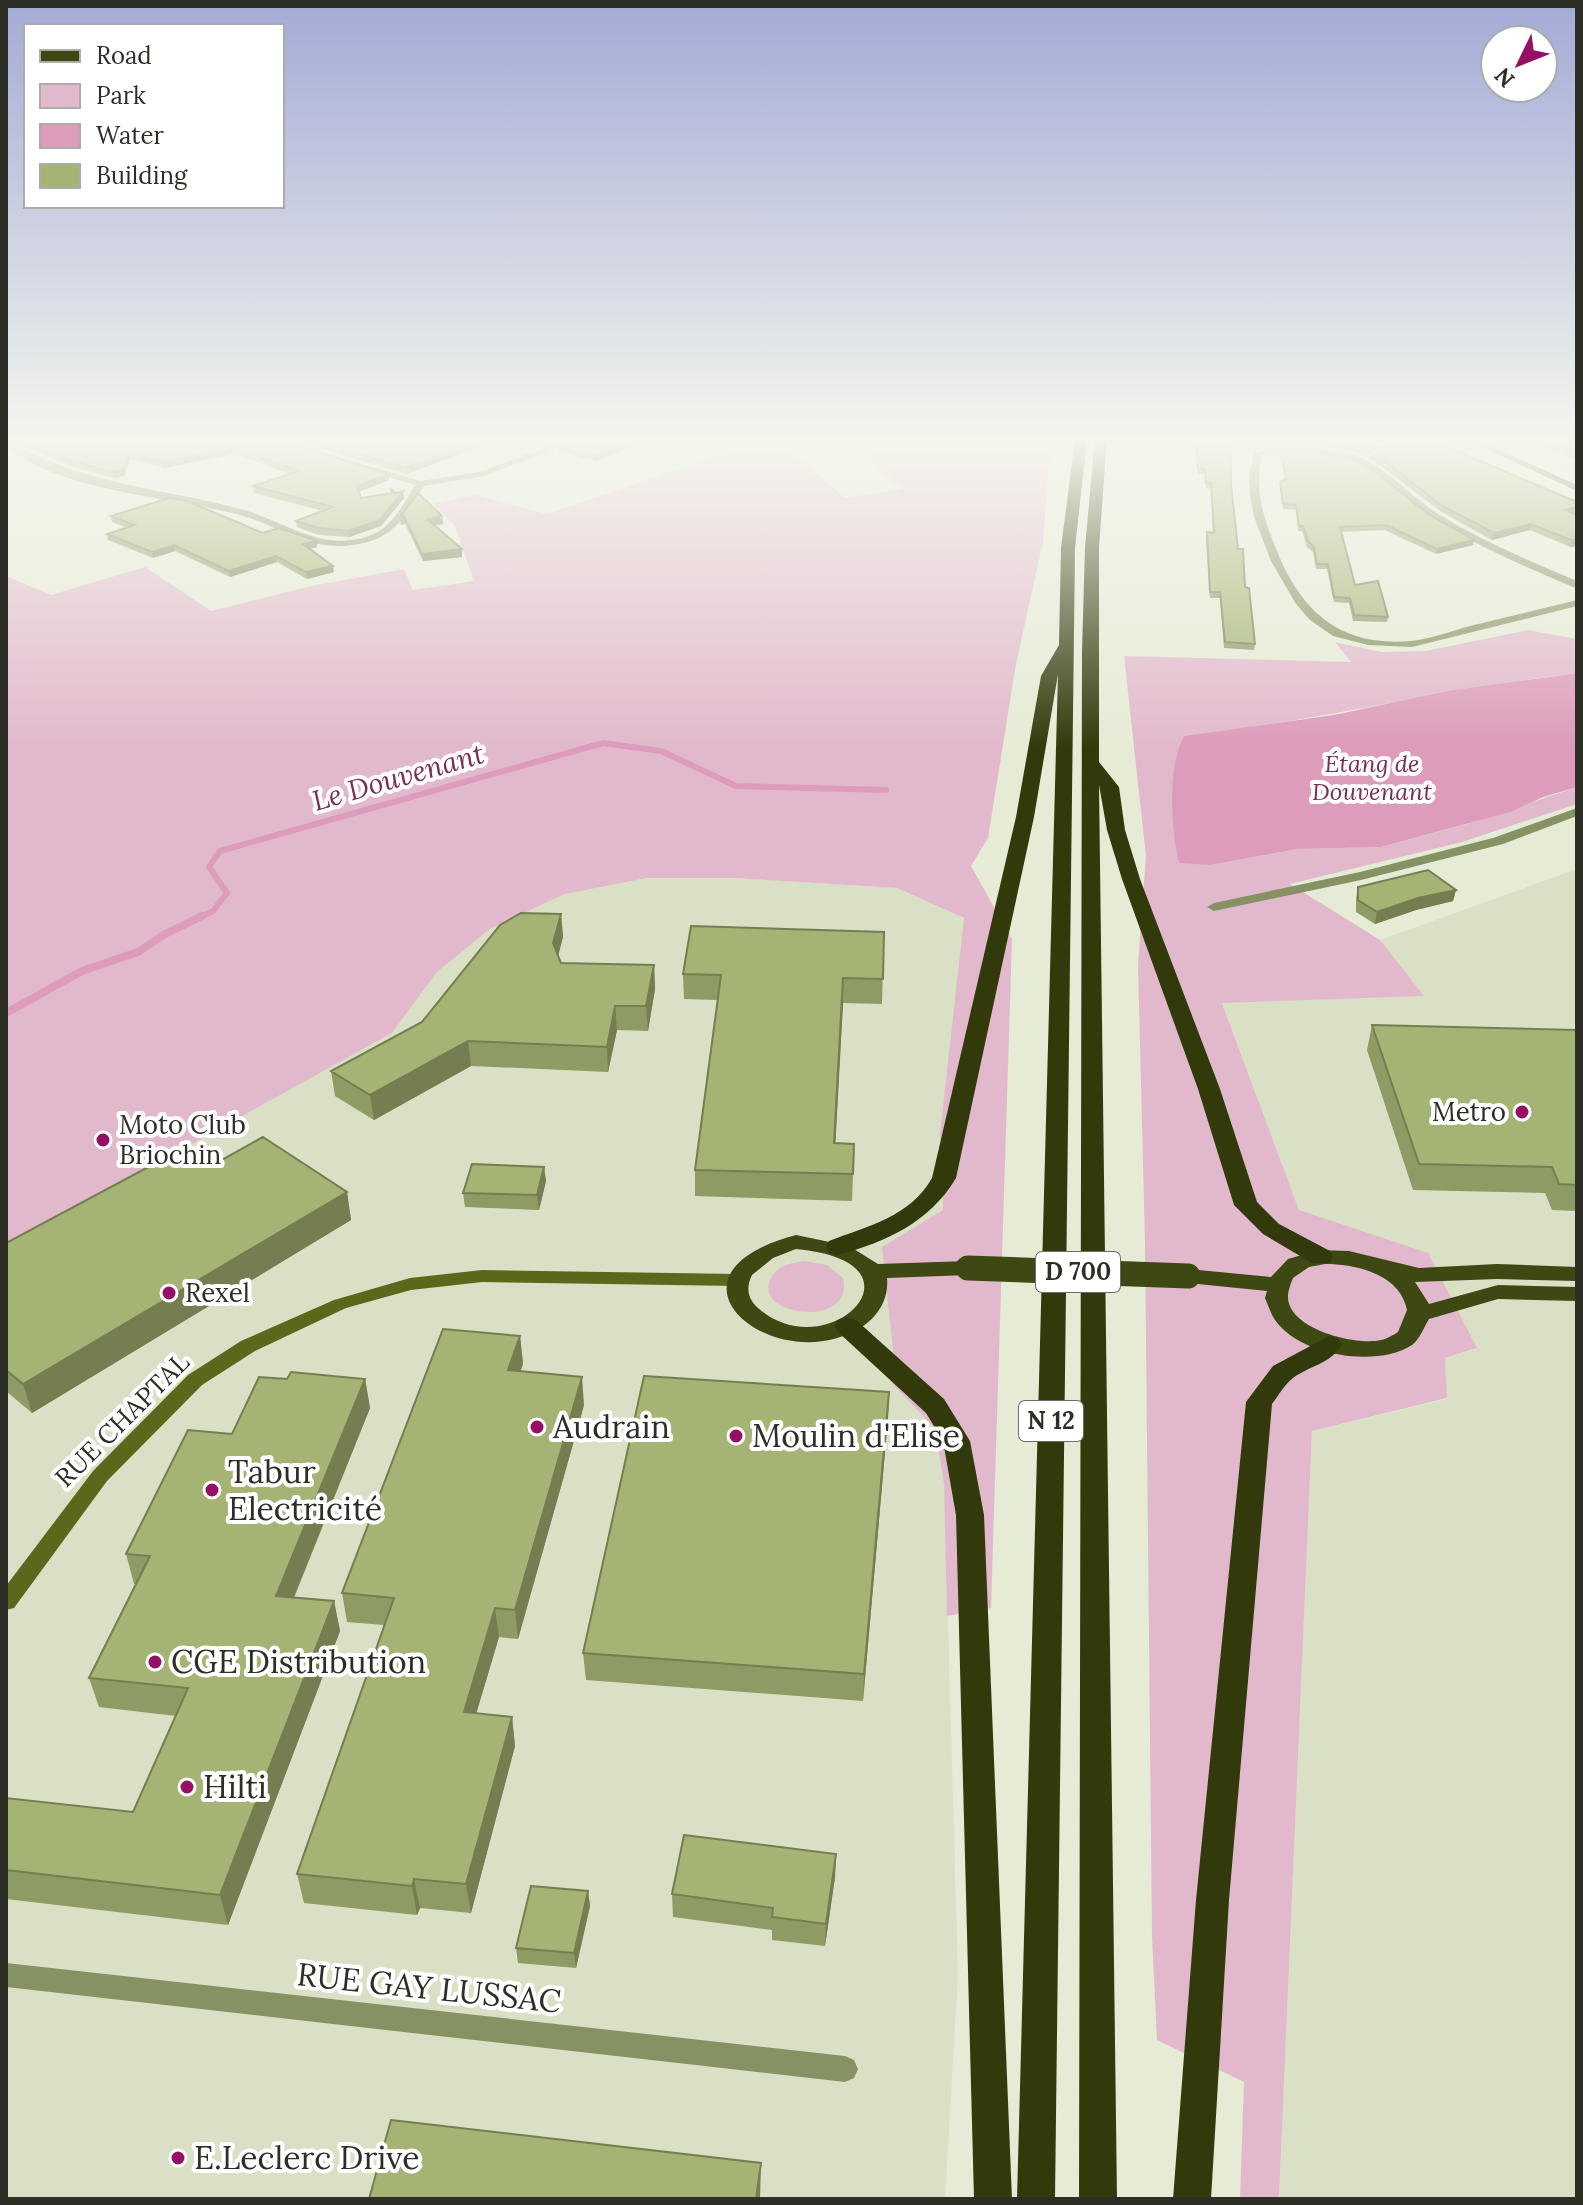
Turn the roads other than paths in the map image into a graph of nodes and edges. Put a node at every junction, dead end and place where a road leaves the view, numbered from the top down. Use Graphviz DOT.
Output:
graph roads {
  1 [pos="1069,542"];
  2 [pos="1092,542"];
  3 [pos="1268,542"];
  4 [pos="1483,542"];
  5 [pos="1577,585"];
  6 [pos="1577,603"];
  7 [pos="1066,643"];
  8 [pos="1091,763"];
  9 [pos="1577,812"];
  10 [pos="1214,907"];
  11 [pos="838,1247"];
  12 [pos="1321,1257"];
  13 [pos="871,1271"];
  14 [pos="1387,1271"];
  15 [pos="1577,1274"];
  16 [pos="737,1280"];
  17 [pos="1277,1285"];
  18 [pos="1577,1294"];
  19 [pos="1419,1314"];
  20 [pos="847,1326"];
  21 [pos="1329,1345"];
  22 [pos="6,1602"];
  23 [pos="6,1975"];
  24 [pos="845,2069"];
  25 [pos="993,2199"];
  26 [pos="1036,2199"];
  27 [pos="1098,2199"];
  28 [pos="1192,2199"];
  1 -- 7 [label="highway, N 12"];
  2 -- 8 [label="highway, N 12"];
  3 -- 6 [label="street"];
  4 -- 5 [label="street"];
  7 -- 11 [label="highway"];
  7 -- 26 [label="highway, N 12"];
  8 -- 12 [label="highway"];
  8 -- 27 [label="highway, N 12"];
  9 -- 10 [label="street"];
  11 -- 13 [label="main road"];
  11 -- 16 [label="main road"];
  12 -- 14 [label="main road"];
  12 -- 17 [label="main road"];
  13 -- 17 [label="main road, D 700, bridge"];
  13 -- 20 [label="main road"];
  14 -- 15 [label="main road"];
  14 -- 19 [label="main road"];
  16 -- 20 [label="main road"];
  16 -- 22 [label="main road, RUE CHAPTAL"];
  17 -- 21 [label="main road"];
  18 -- 19 [label="main road"];
  19 -- 21 [label="main road"];
  20 -- 25 [label="highway"];
  21 -- 28 [label="highway"];
  23 -- 24 [label="street, RUE GAY LUSSAC"];
}
